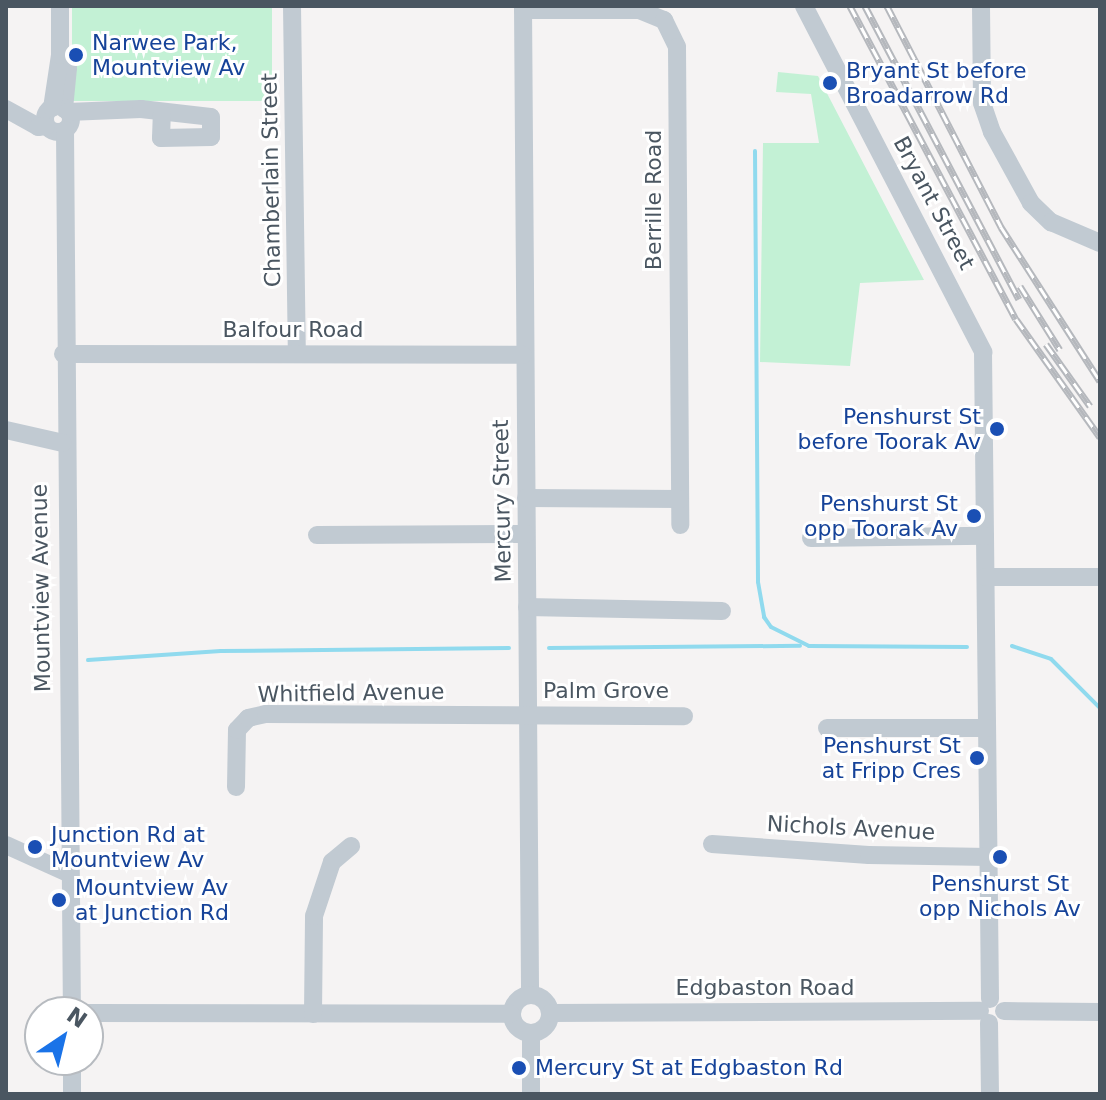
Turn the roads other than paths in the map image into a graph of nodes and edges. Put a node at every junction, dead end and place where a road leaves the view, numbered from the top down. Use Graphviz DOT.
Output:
graph roads {
  1 [pos="60,6"];
  2 [pos="292,6"];
  3 [pos="804,6"];
  4 [pos="981,6"];
  5 [pos="523,8"];
  6 [pos="9,110"];
  7 [pos="162,114"];
  8 [pos="56,118"];
  9 [pos="1100,243"];
  10 [pos="63,354"];
  11 [pos="297,354"];
  12 [pos="523,355"];
  13 [pos="6,430"];
  14 [pos="63,443"];
  15 [pos="526,498"];
  16 [pos="680,499"];
  17 [pos="680,525"];
  18 [pos="526,534"];
  19 [pos="317,535"];
  20 [pos="985,536"];
  21 [pos="811,538"];
  22 [pos="986,577"];
  23 [pos="1100,577"];
  24 [pos="527,607"];
  25 [pos="722,611"];
  26 [pos="528,715"];
  27 [pos="684,716"];
  28 [pos="827,728"];
  29 [pos="987,728"];
  30 [pos="236,787"];
  31 [pos="712,844"];
  32 [pos="6,845"];
  33 [pos="351,846"];
  34 [pos="989,857"];
  35 [pos="70,874"];
  36 [pos="530,995"];
  37 [pos="72,996"];
  38 [pos="991,1011"];
  39 [pos="1100,1012"];
  40 [pos="104,1013"];
  41 [pos="551,1013"];
  42 [pos="313,1014"];
  43 [pos="511,1014"];
  44 [pos="531,1033"];
  45 [pos="531,1094"];
  46 [pos="990,1094"];
  1 -- 8 [label="street, Mountview Avenue"];
  2 -- 11 [label="street, Chamberlain Street"];
  3 -- 20 [label="street, Bryant Street"];
  4 -- 9 [label="street"];
  5 -- 12 [label="street, Mercury Street"];
  5 -- 16 [label="street, Berrille Road"];
  6 -- 8 [label="street"];
  7 -- 8 [label="street"];
  8 -- 10 [label="street, Mountview Avenue"];
  10 -- 11 [label="street, Balfour Road"];
  10 -- 14 [label="street, Mountview Avenue"];
  11 -- 12 [label="street, Balfour Road"];
  12 -- 15 [label="street, Mercury Street"];
  13 -- 14 [label="street"];
  14 -- 35 [label="street, Mountview Avenue"];
  15 -- 16 [label="street"];
  15 -- 18 [label="street, Mercury Street"];
  16 -- 17 [label="street, Berrille Road"];
  18 -- 19 [label="street"];
  18 -- 24 [label="street, Mercury Street"];
  20 -- 21 [label="street"];
  20 -- 22 [label="street"];
  22 -- 23 [label="street"];
  22 -- 29 [label="street"];
  24 -- 25 [label="street"];
  24 -- 26 [label="street, Mercury Street"];
  26 -- 27 [label="street, Palm Grove"];
  26 -- 30 [label="street, Whitfield Avenue"];
  26 -- 36 [label="street, Mercury Street"];
  28 -- 29 [label="street"];
  29 -- 34 [label="street"];
  31 -- 34 [label="street, Nichols Avenue"];
  32 -- 35 [label="street"];
  33 -- 42 [label="street"];
  34 -- 38 [label="street"];
  35 -- 37 [label="street, Mountview Avenue"];
  36 -- 41 [label="street"];
  36 -- 43 [label="street"];
  38 -- 39 [label="street, Edgbaston Road"];
  38 -- 41 [label="street, Edgbaston Road"];
  38 -- 46 [label="street"];
  40 -- 42 [label="street"];
  41 -- 44 [label="street"];
  42 -- 43 [label="street"];
  43 -- 44 [label="street"];
  44 -- 45 [label="street"];
}
